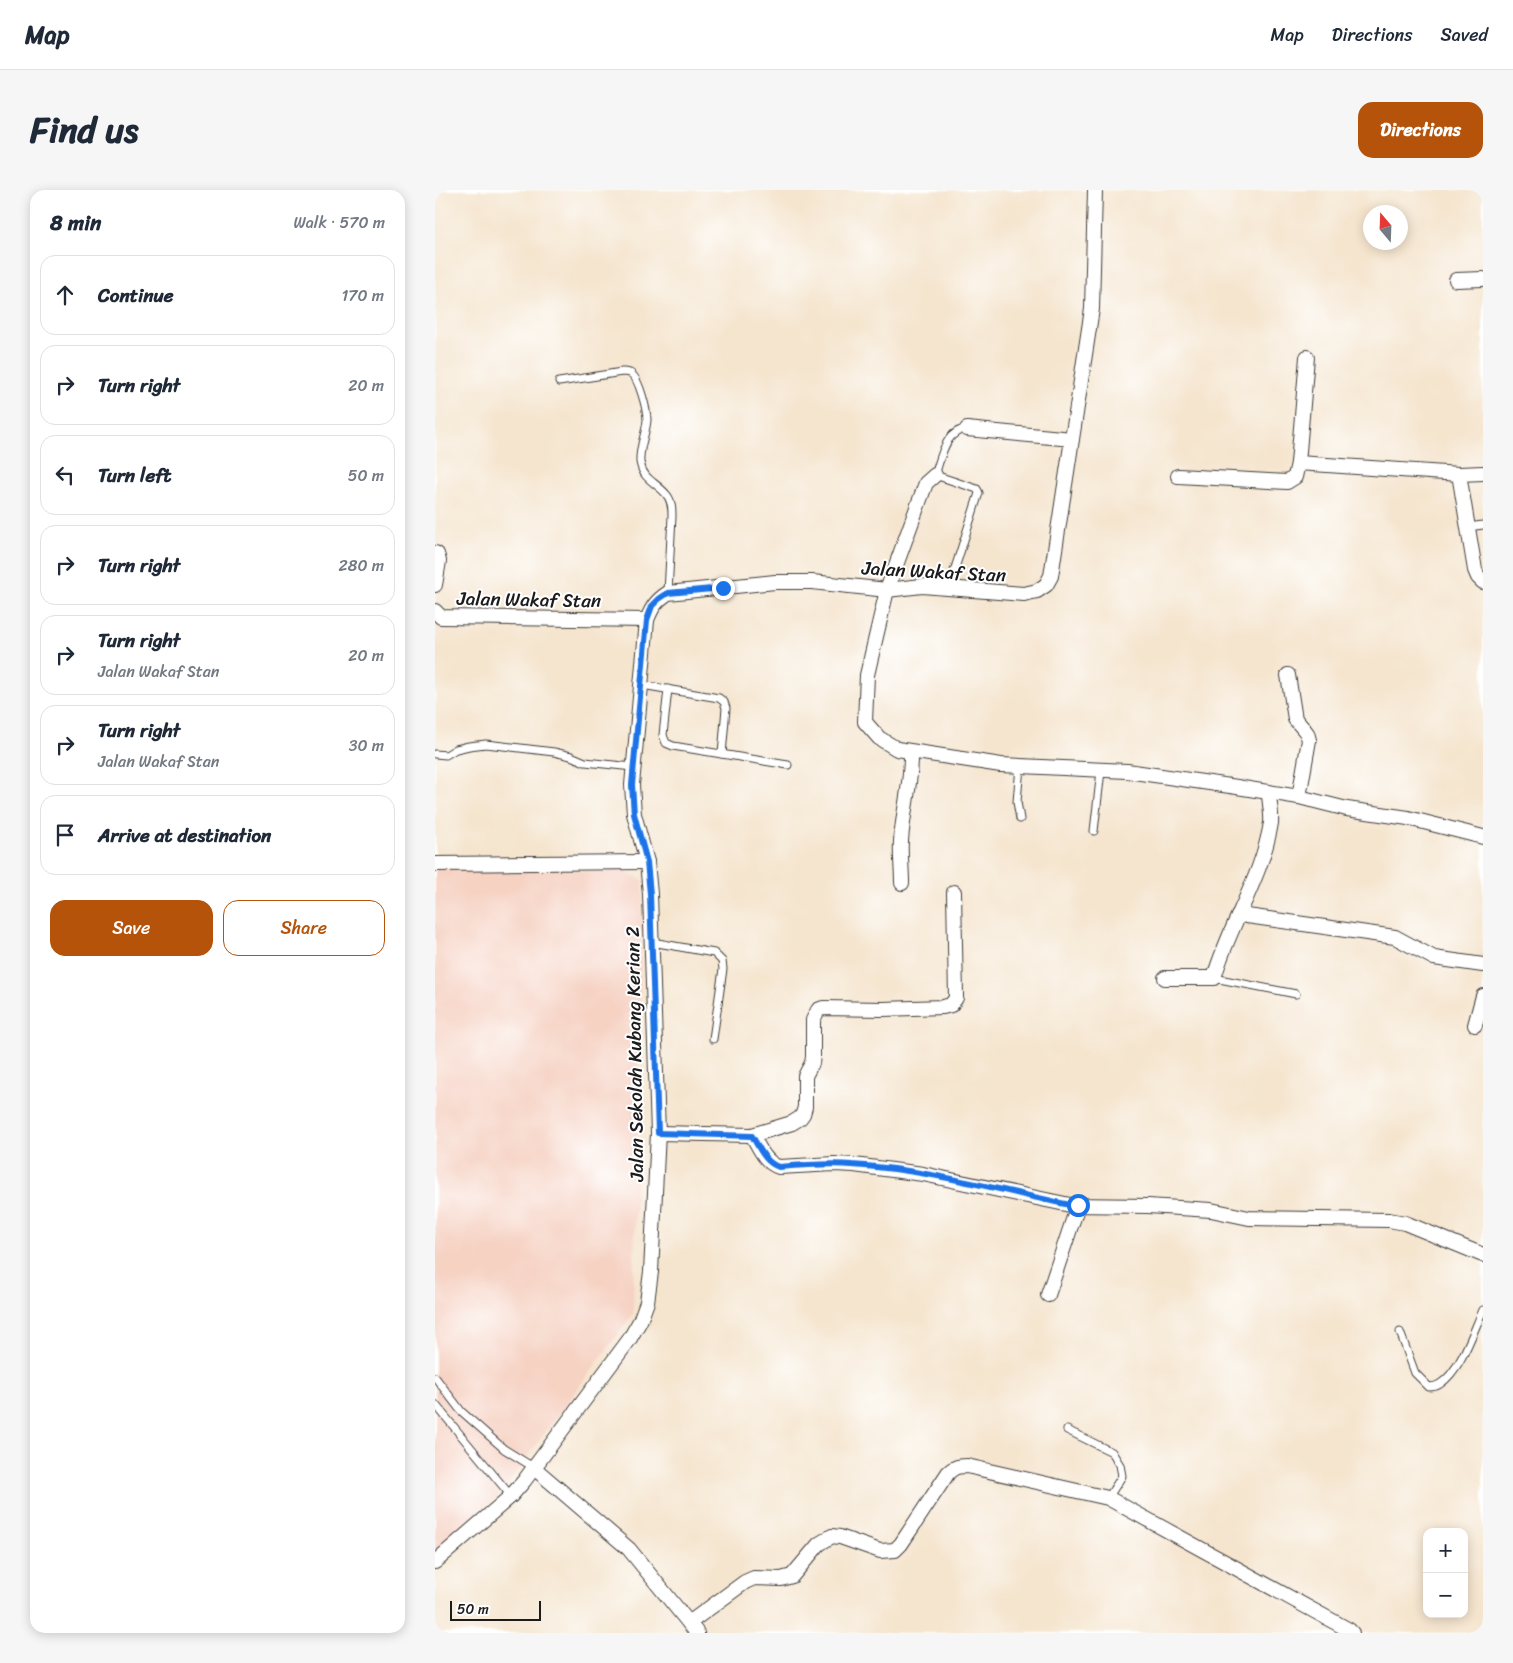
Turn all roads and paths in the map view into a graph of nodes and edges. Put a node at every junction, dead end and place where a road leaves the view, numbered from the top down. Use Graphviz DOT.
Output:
graph roads {
  1 [pos="1095,190"];
  2 [pos="1456,280"];
  3 [pos="1483,280"];
  4 [pos="1307,356"];
  5 [pos="559,382"];
  6 [pos="967,429"];
  7 [pos="1072,439"];
  8 [pos="1298,463"];
  9 [pos="1483,473"];
  10 [pos="1459,474"];
  11 [pos="935,475"];
  12 [pos="1178,476"];
  13 [pos="1483,525"];
  14 [pos="1468,528"];
  15 [pos="435,553"];
  16 [pos="1483,582"];
  17 [pos="435,584"];
  18 [pos="949,587"];
  19 [pos="887,590"];
  20 [pos="668,593"];
  21 [pos="437,617"];
  22 [pos="647,620"];
  23 [pos="1287,675"];
  24 [pos="642,685"];
  25 [pos="669,689"];
  26 [pos="911,752"];
  27 [pos="435,754"];
  28 [pos="722,754"];
  29 [pos="788,765"];
  30 [pos="1021,766"];
  31 [pos="633,767"];
  32 [pos="1101,771"];
  33 [pos="1269,792"];
  34 [pos="1299,797"];
  35 [pos="1020,819"];
  36 [pos="1094,831"];
  37 [pos="1483,837"];
  38 [pos="647,862"];
  39 [pos="435,864"];
  40 [pos="902,884"];
  41 [pos="954,892"];
  42 [pos="1240,915"];
  43 [pos="652,942"];
  44 [pos="1483,965"];
  45 [pos="1165,978"];
  46 [pos="1214,978"];
  47 [pos="1296,994"];
  48 [pos="1483,996"];
  49 [pos="1475,1025"];
  50 [pos="713,1039"];
  51 [pos="658,1133"];
  52 [pos="752,1136"];
  53 [pos="1078,1205"];
  54 [pos="1483,1255"];
  55 [pos="1047,1295"];
  56 [pos="1483,1310"];
  57 [pos="1400,1332"];
  58 [pos="435,1377"];
  59 [pos="435,1404"];
  60 [pos="1067,1430"];
  61 [pos="533,1468"];
  62 [pos="511,1496"];
  63 [pos="1108,1498"];
  64 [pos="435,1562"];
  65 [pos="693,1628"];
  66 [pos="1352,1633"];
  1 -- 7 [label="street, Jalan Wakaf Stan"];
  2 -- 3 [label="street"];
  4 -- 8 [label="street"];
  5 -- 20 [label="lane"];
  6 -- 7 [label="street"];
  6 -- 11 [label="lane"];
  7 -- 18 [label="street, Jalan Wakaf Stan"];
  8 -- 10 [label="street"];
  8 -- 12 [label="street"];
  9 -- 10 [label="street"];
  10 -- 14 [label="street"];
  11 -- 18 [label="lane"];
  11 -- 19 [label="street"];
  13 -- 14 [label="lane"];
  14 -- 16 [label="street"];
  15 -- 17 [label="street, Jalan Wakaf Stan"];
  18 -- 19 [label="street, Jalan Wakaf Stan"];
  19 -- 20 [label="street, Jalan Wakaf Stan"];
  19 -- 26 [label="street"];
  20 -- 22 [label="street"];
  21 -- 22 [label="street, Jalan Wakaf Stan"];
  22 -- 24 [label="street, Jalan Sekolah Kubang Kerian 2"];
  23 -- 34 [label="street"];
  24 -- 25 [label="lane"];
  24 -- 31 [label="street, Jalan Sekolah Kubang Kerian 2"];
  25 -- 28 [label="lane"];
  25 -- 28 [label="lane"];
  26 -- 30 [label="street"];
  26 -- 40 [label="street"];
  27 -- 31 [label="lane"];
  28 -- 29 [label="lane"];
  30 -- 32 [label="street"];
  30 -- 35 [label="lane"];
  31 -- 38 [label="street, Jalan Sekolah Kubang Kerian 2"];
  32 -- 33 [label="street"];
  32 -- 36 [label="lane"];
  33 -- 34 [label="street"];
  33 -- 42 [label="street"];
  34 -- 37 [label="street"];
  38 -- 39 [label="street"];
  38 -- 43 [label="street, Jalan Sekolah Kubang Kerian 2"];
  41 -- 52 [label="street"];
  42 -- 44 [label="street"];
  42 -- 46 [label="street"];
  43 -- 50 [label="lane"];
  43 -- 51 [label="street, Jalan Sekolah Kubang Kerian 2"];
  45 -- 46 [label="street"];
  46 -- 47 [label="lane"];
  48 -- 49 [label="street"];
  51 -- 52 [label="street"];
  51 -- 61 [label="street, Jalan Sekolah Kubang Kerian 2"];
  52 -- 53 [label="street"];
  53 -- 54 [label="street"];
  53 -- 55 [label="street"];
  56 -- 57 [label="lane"];
  58 -- 61 [label="lane"];
  59 -- 62 [label="lane"];
  60 -- 63 [label="lane"];
  61 -- 62 [label="street, Jalan Sekolah Kubang Kerian 2"];
  61 -- 65 [label="street"];
  62 -- 64 [label="street, Jalan Sekolah Kubang Kerian 2"];
  63 -- 65 [label="street"];
  63 -- 66 [label="street"];
}
